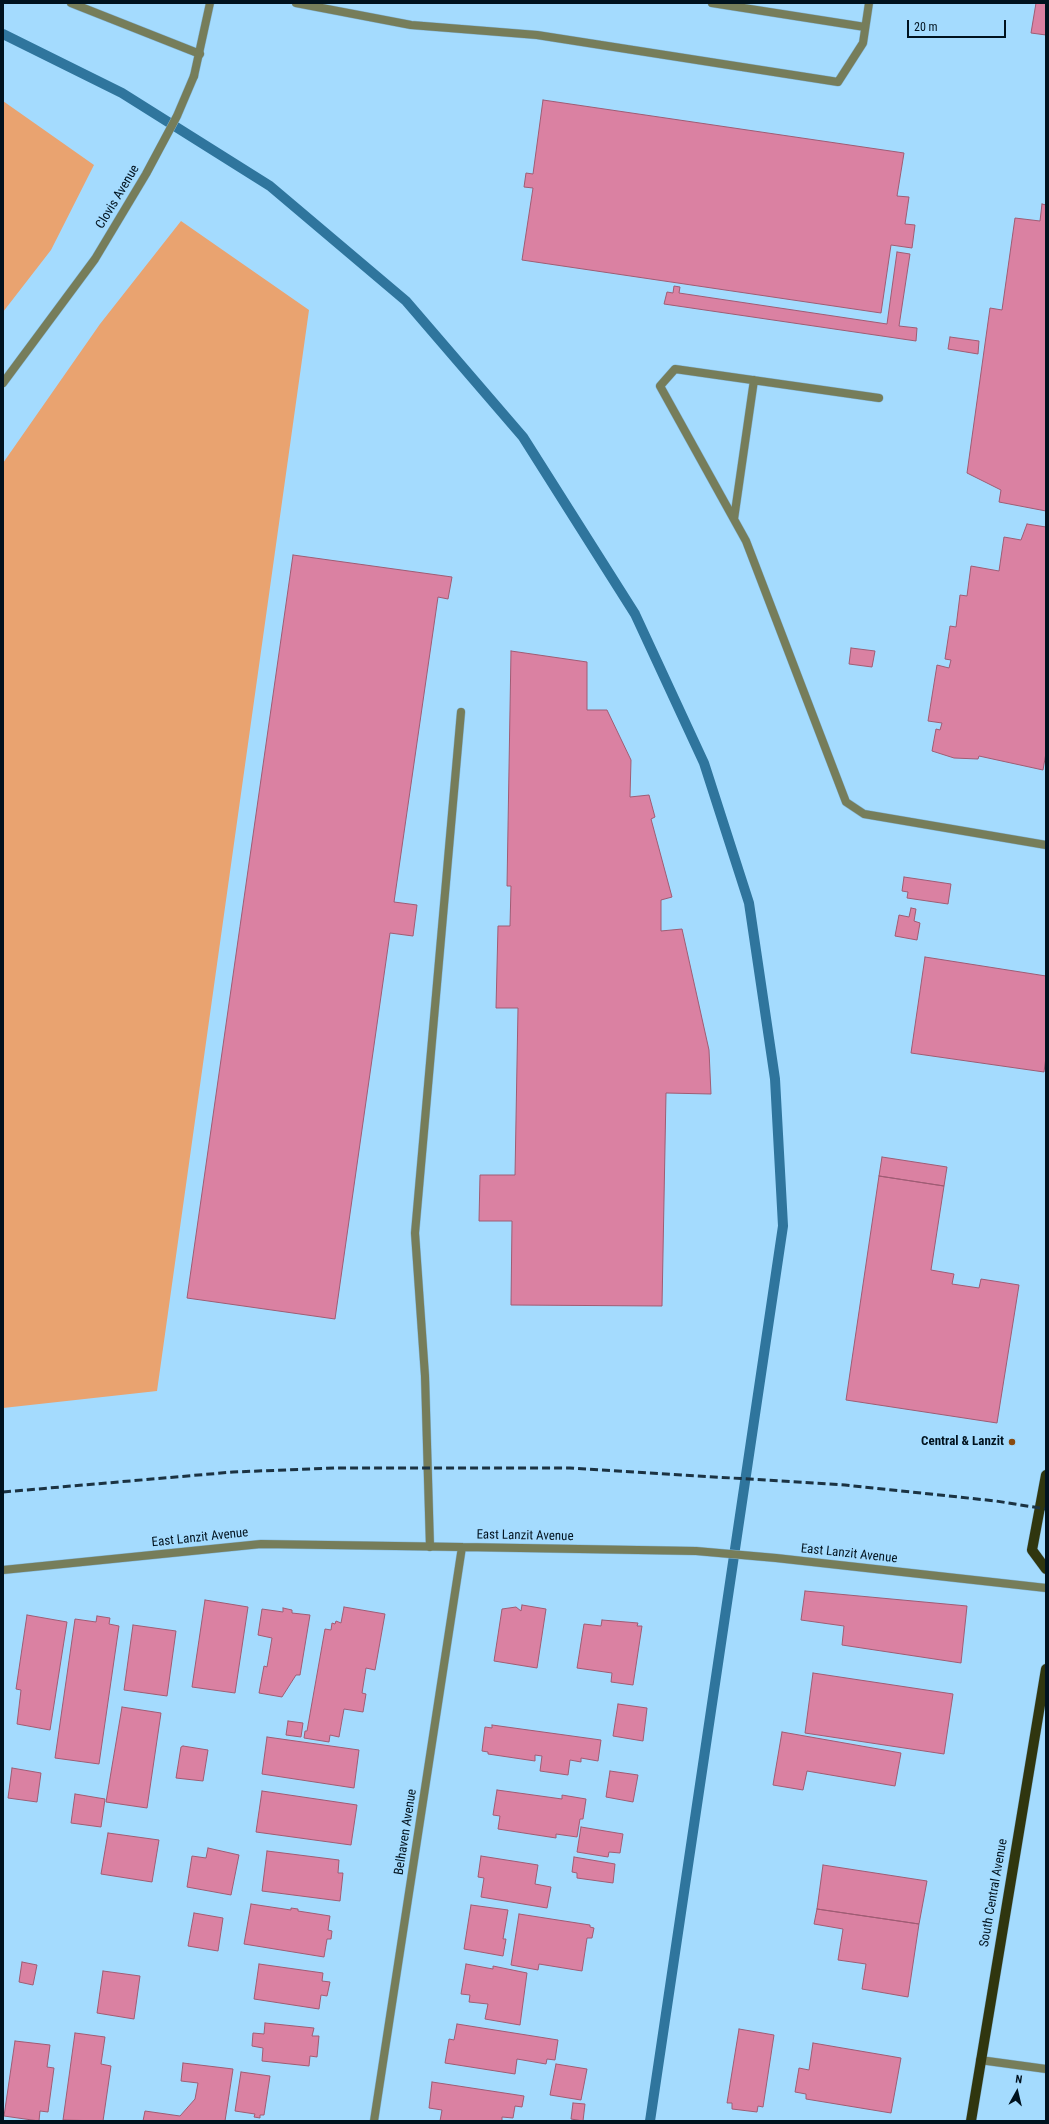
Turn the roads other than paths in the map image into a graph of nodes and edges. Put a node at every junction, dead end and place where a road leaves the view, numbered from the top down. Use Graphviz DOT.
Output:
graph roads {
  1 [pos="70,3"];
  2 [pos="210,3"];
  3 [pos="296,3"];
  4 [pos="712,3"];
  5 [pos="869,3"];
  6 [pos="865,27"];
  7 [pos="200,54"];
  8 [pos="754,380"];
  9 [pos="3,383"];
  10 [pos="880,398"];
  11 [pos="734,519"];
  12 [pos="461,712"];
  13 [pos="1046,845"];
  14 [pos="1046,1475"];
  15 [pos="430,1547"];
  16 [pos="462,1547"];
  17 [pos="1046,1569"];
  18 [pos="3,1570"];
  19 [pos="1046,1588"];
  20 [pos="1046,1669"];
  21 [pos="980,2060"];
  22 [pos="1046,2069"];
  23 [pos="374,2121"];
  24 [pos="970,2121"];
  1 -- 7 [label="street"];
  2 -- 7 [label="street, Clovis Avenue"];
  3 -- 6 [label="street"];
  4 -- 6 [label="street"];
  5 -- 6 [label="street"];
  7 -- 9 [label="street, Clovis Avenue"];
  8 -- 10 [label="street"];
  8 -- 11 [label="street"];
  8 -- 11 [label="street"];
  11 -- 13 [label="street"];
  12 -- 15 [label="street"];
  14 -- 17 [label="main road"];
  15 -- 16 [label="street, East Lanzit Avenue"];
  15 -- 18 [label="street, East Lanzit Avenue"];
  16 -- 19 [label="street, East Lanzit Avenue"];
  16 -- 23 [label="street, Belhaven Avenue"];
  20 -- 21 [label="main road, South Central Avenue"];
  21 -- 22 [label="street"];
  21 -- 24 [label="main road, South Central Avenue"];
}
